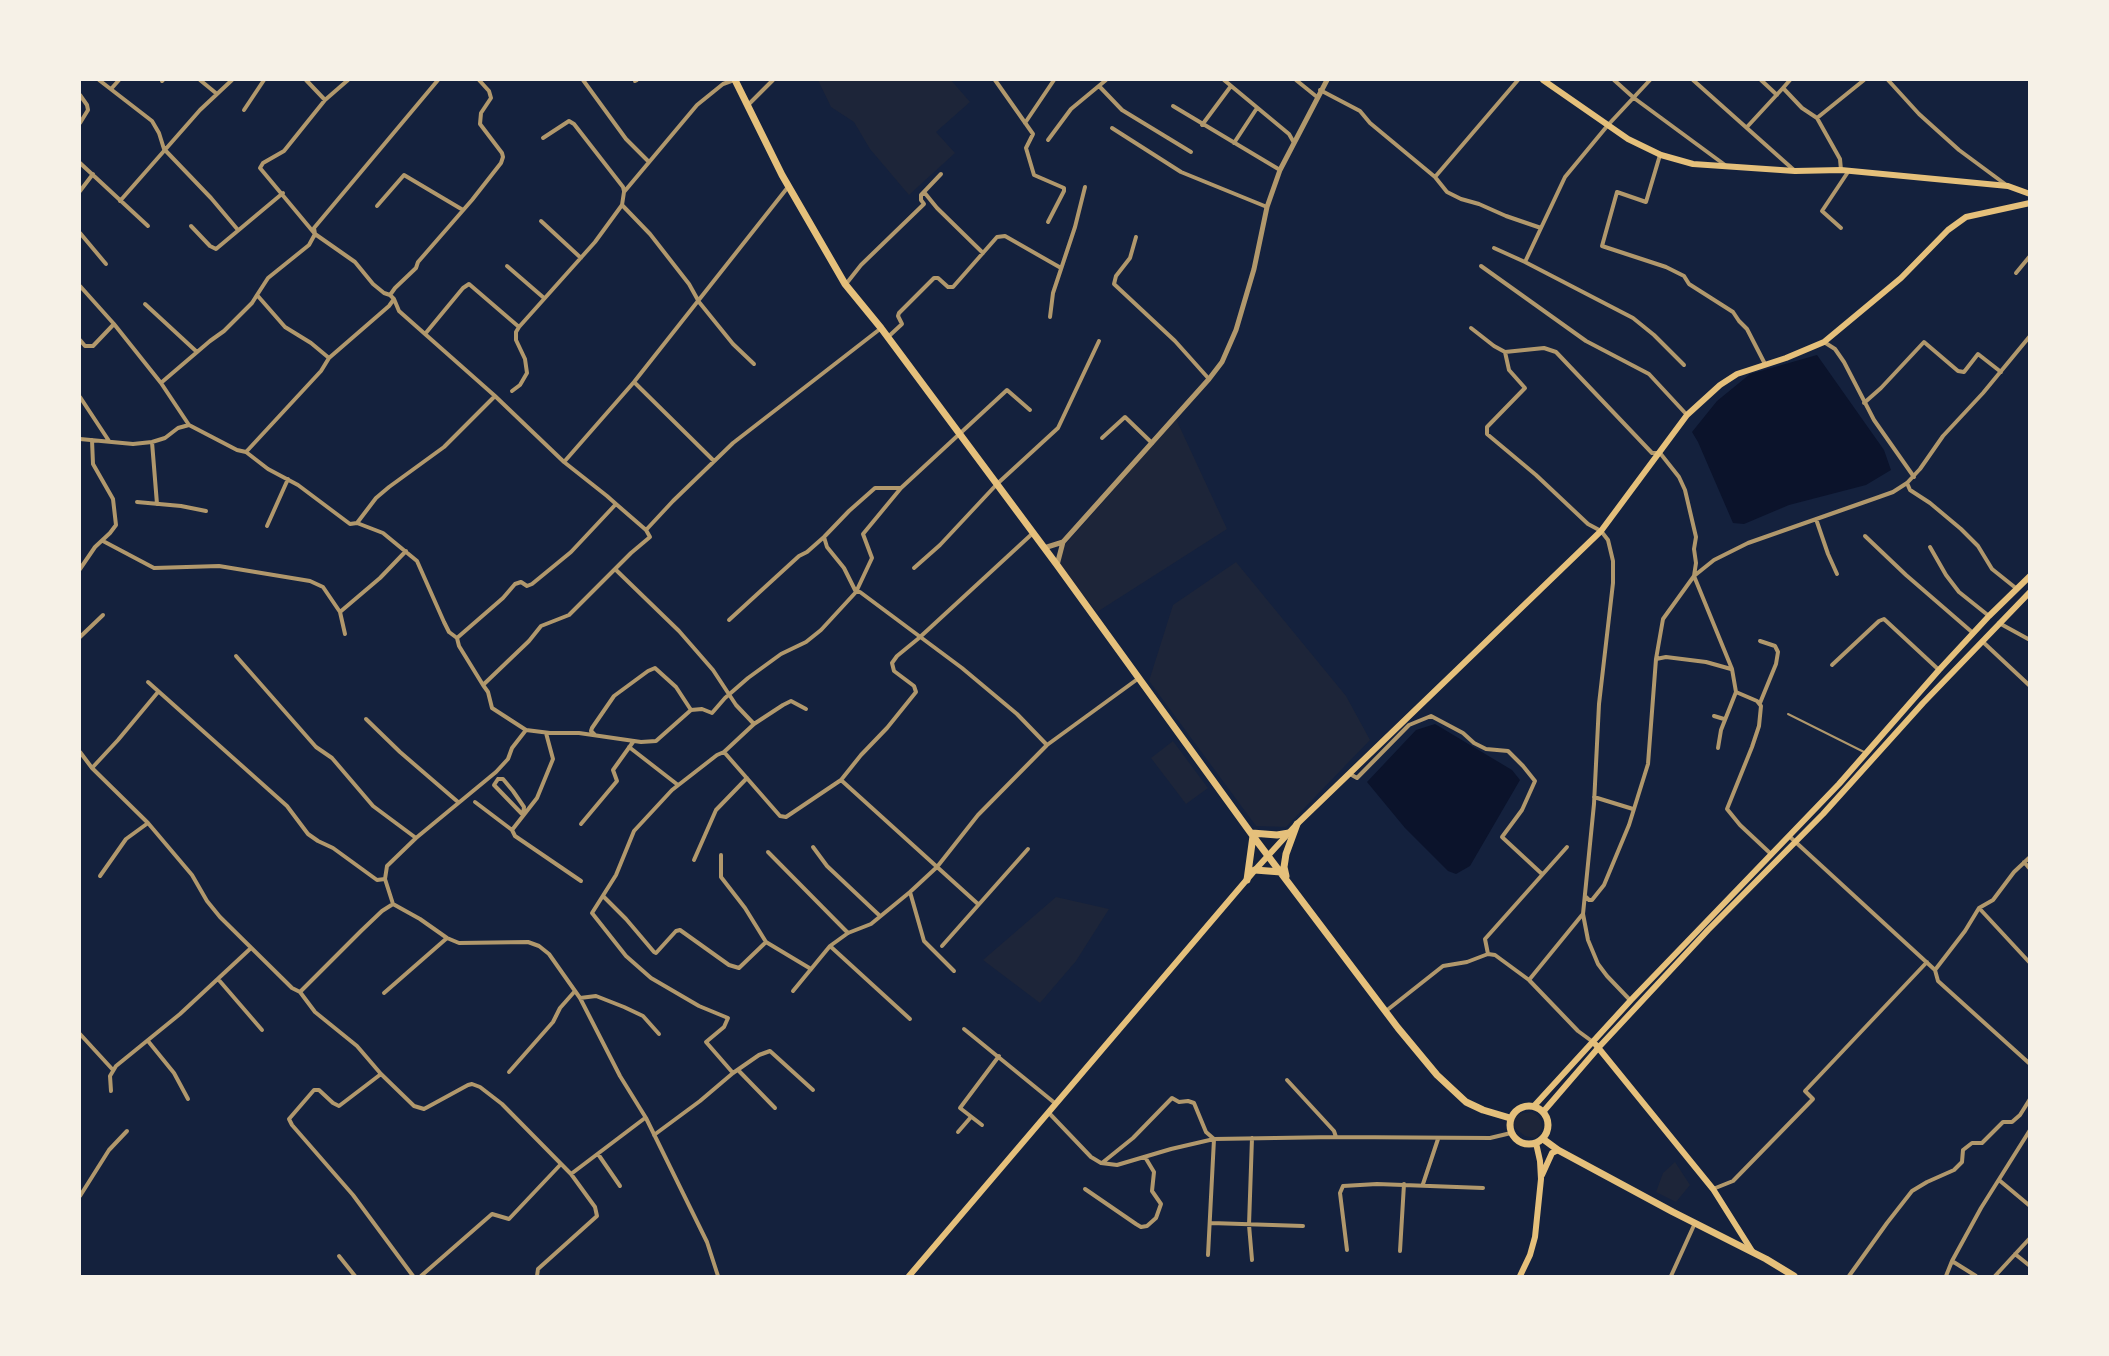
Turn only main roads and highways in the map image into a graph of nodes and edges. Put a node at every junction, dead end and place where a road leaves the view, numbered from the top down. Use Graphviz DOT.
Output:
graph roads {
  1 [pos="734,80"];
  2 [pos="1544,80"];
  3 [pos="2030,194"];
  4 [pos="2030,203"];
  5 [pos="2030,576"];
  6 [pos="2030,592"];
  7 [pos="1297,824"];
  8 [pos="1289,833"];
  9 [pos="1253,835"];
  10 [pos="1269,855"];
  11 [pos="1255,870"];
  12 [pos="1281,872"];
  13 [pos="1287,879"];
  14 [pos="1246,880"];
  15 [pos="1593,1042"];
  16 [pos="1599,1047"];
  17 [pos="1534,1106"];
  18 [pos="1543,1112"];
  19 [pos="1510,1118"];
  20 [pos="1539,1141"];
  21 [pos="1558,1150"];
  22 [pos="1541,1179"];
  23 [pos="1752,1251"];
  24 [pos="909,1276"];
  25 [pos="1520,1276"];
  26 [pos="1794,1276"];
  1 -- 9 [label="main road"];
  2 -- 3 [label="main road"];
  4 -- 7 [label="main road"];
  5 -- 15 [label="main road"];
  6 -- 16 [label="main road"];
  7 -- 8 [label="main road"];
  7 -- 13 [label="main road"];
  8 -- 9 [label="main road"];
  8 -- 10 [label="main road"];
  9 -- 10 [label="main road"];
  9 -- 14 [label="main road"];
  10 -- 11 [label="main road"];
  10 -- 12 [label="main road"];
  11 -- 12 [label="main road"];
  11 -- 14 [label="main road"];
  12 -- 13 [label="main road"];
  13 -- 19 [label="main road"];
  14 -- 24 [label="main road"];
  15 -- 16 [label="main road"];
  15 -- 17 [label="main road"];
  16 -- 18 [label="main road"];
  16 -- 23 [label="main road"];
  17 -- 18 [label="main road"];
  17 -- 19 [label="main road"];
  18 -- 20 [label="main road"];
  19 -- 20 [label="main road"];
  20 -- 21 [label="main road"];
  20 -- 22 [label="main road"];
  21 -- 22 [label="main road"];
  21 -- 23 [label="main road"];
  22 -- 25 [label="main road"];
  23 -- 26 [label="main road"];
}
